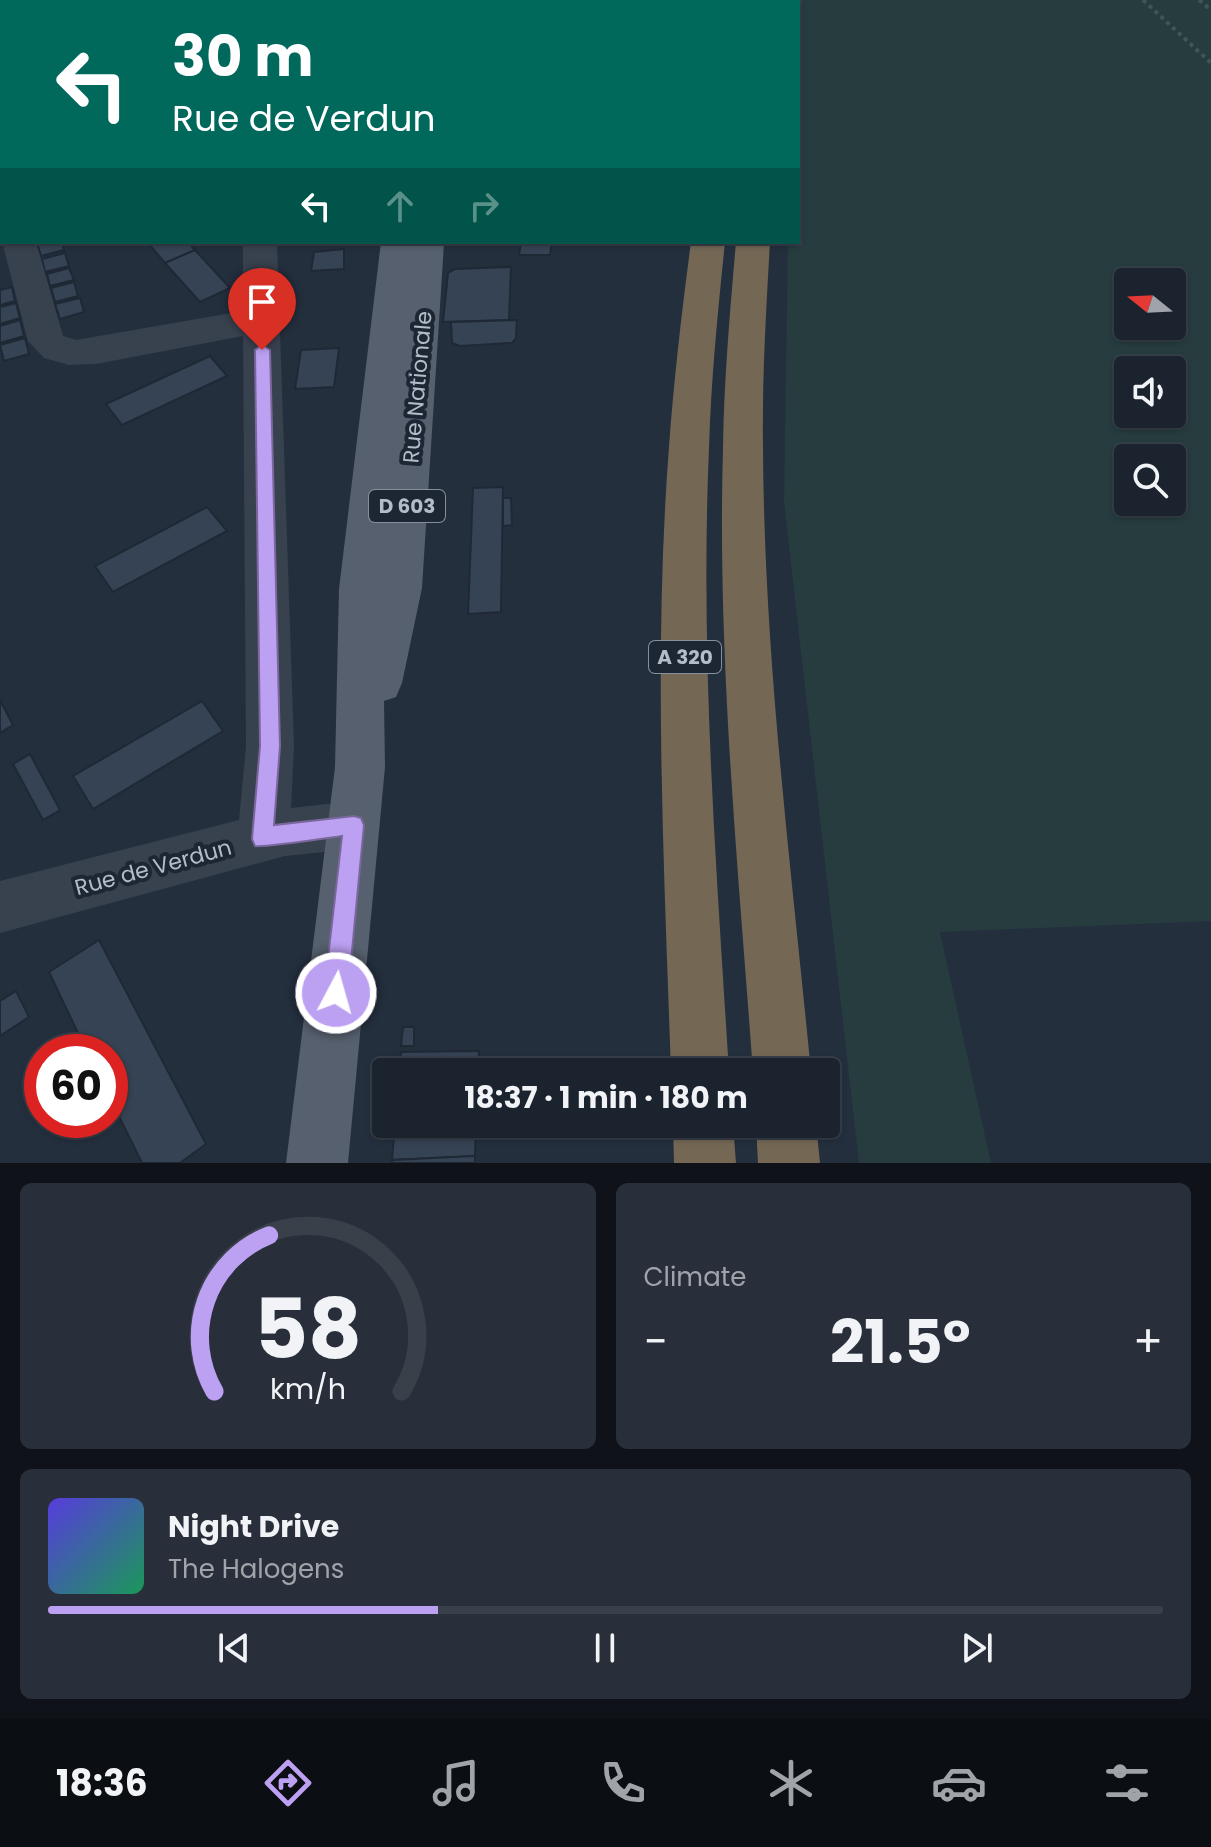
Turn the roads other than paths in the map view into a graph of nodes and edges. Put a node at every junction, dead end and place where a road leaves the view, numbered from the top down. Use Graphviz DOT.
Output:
graph roads {
  1 [pos="20,244"];
  2 [pos="260,244"];
  3 [pos="398,244"];
  4 [pos="427,244"];
  5 [pos="708,244"];
  6 [pos="753,244"];
  7 [pos="262,320"];
  8 [pos="360,767"];
  9 [pos="354,825"];
  10 [pos="263,839"];
  11 [pos="0,907"];
  12 [pos="699,1058"];
  13 [pos="781,1058"];
  14 [pos="704,1138"];
  15 [pos="787,1138"];
  16 [pos="317,1163"];
  17 [pos="705,1163"];
  18 [pos="789,1163"];
  1 -- 7 [label="street"];
  2 -- 7 [label="street"];
  3 -- 8 [label="main road, Rue Nationale / D 603"];
  4 -- 8 [label="main road, Rue Nationale / D 603"];
  5 -- 12 [label="highway, A 320"];
  6 -- 13 [label="highway, A 320"];
  7 -- 10 [label="street"];
  8 -- 9 [label="main road, Rue Nationale / D 603"];
  9 -- 10 [label="street, Rue de Verdun"];
  9 -- 16 [label="main road, Rue Nationale / D 603"];
  10 -- 11 [label="street, Rue de Verdun"];
  14 -- 17 [label="highway"];
  15 -- 18 [label="highway"];
}
